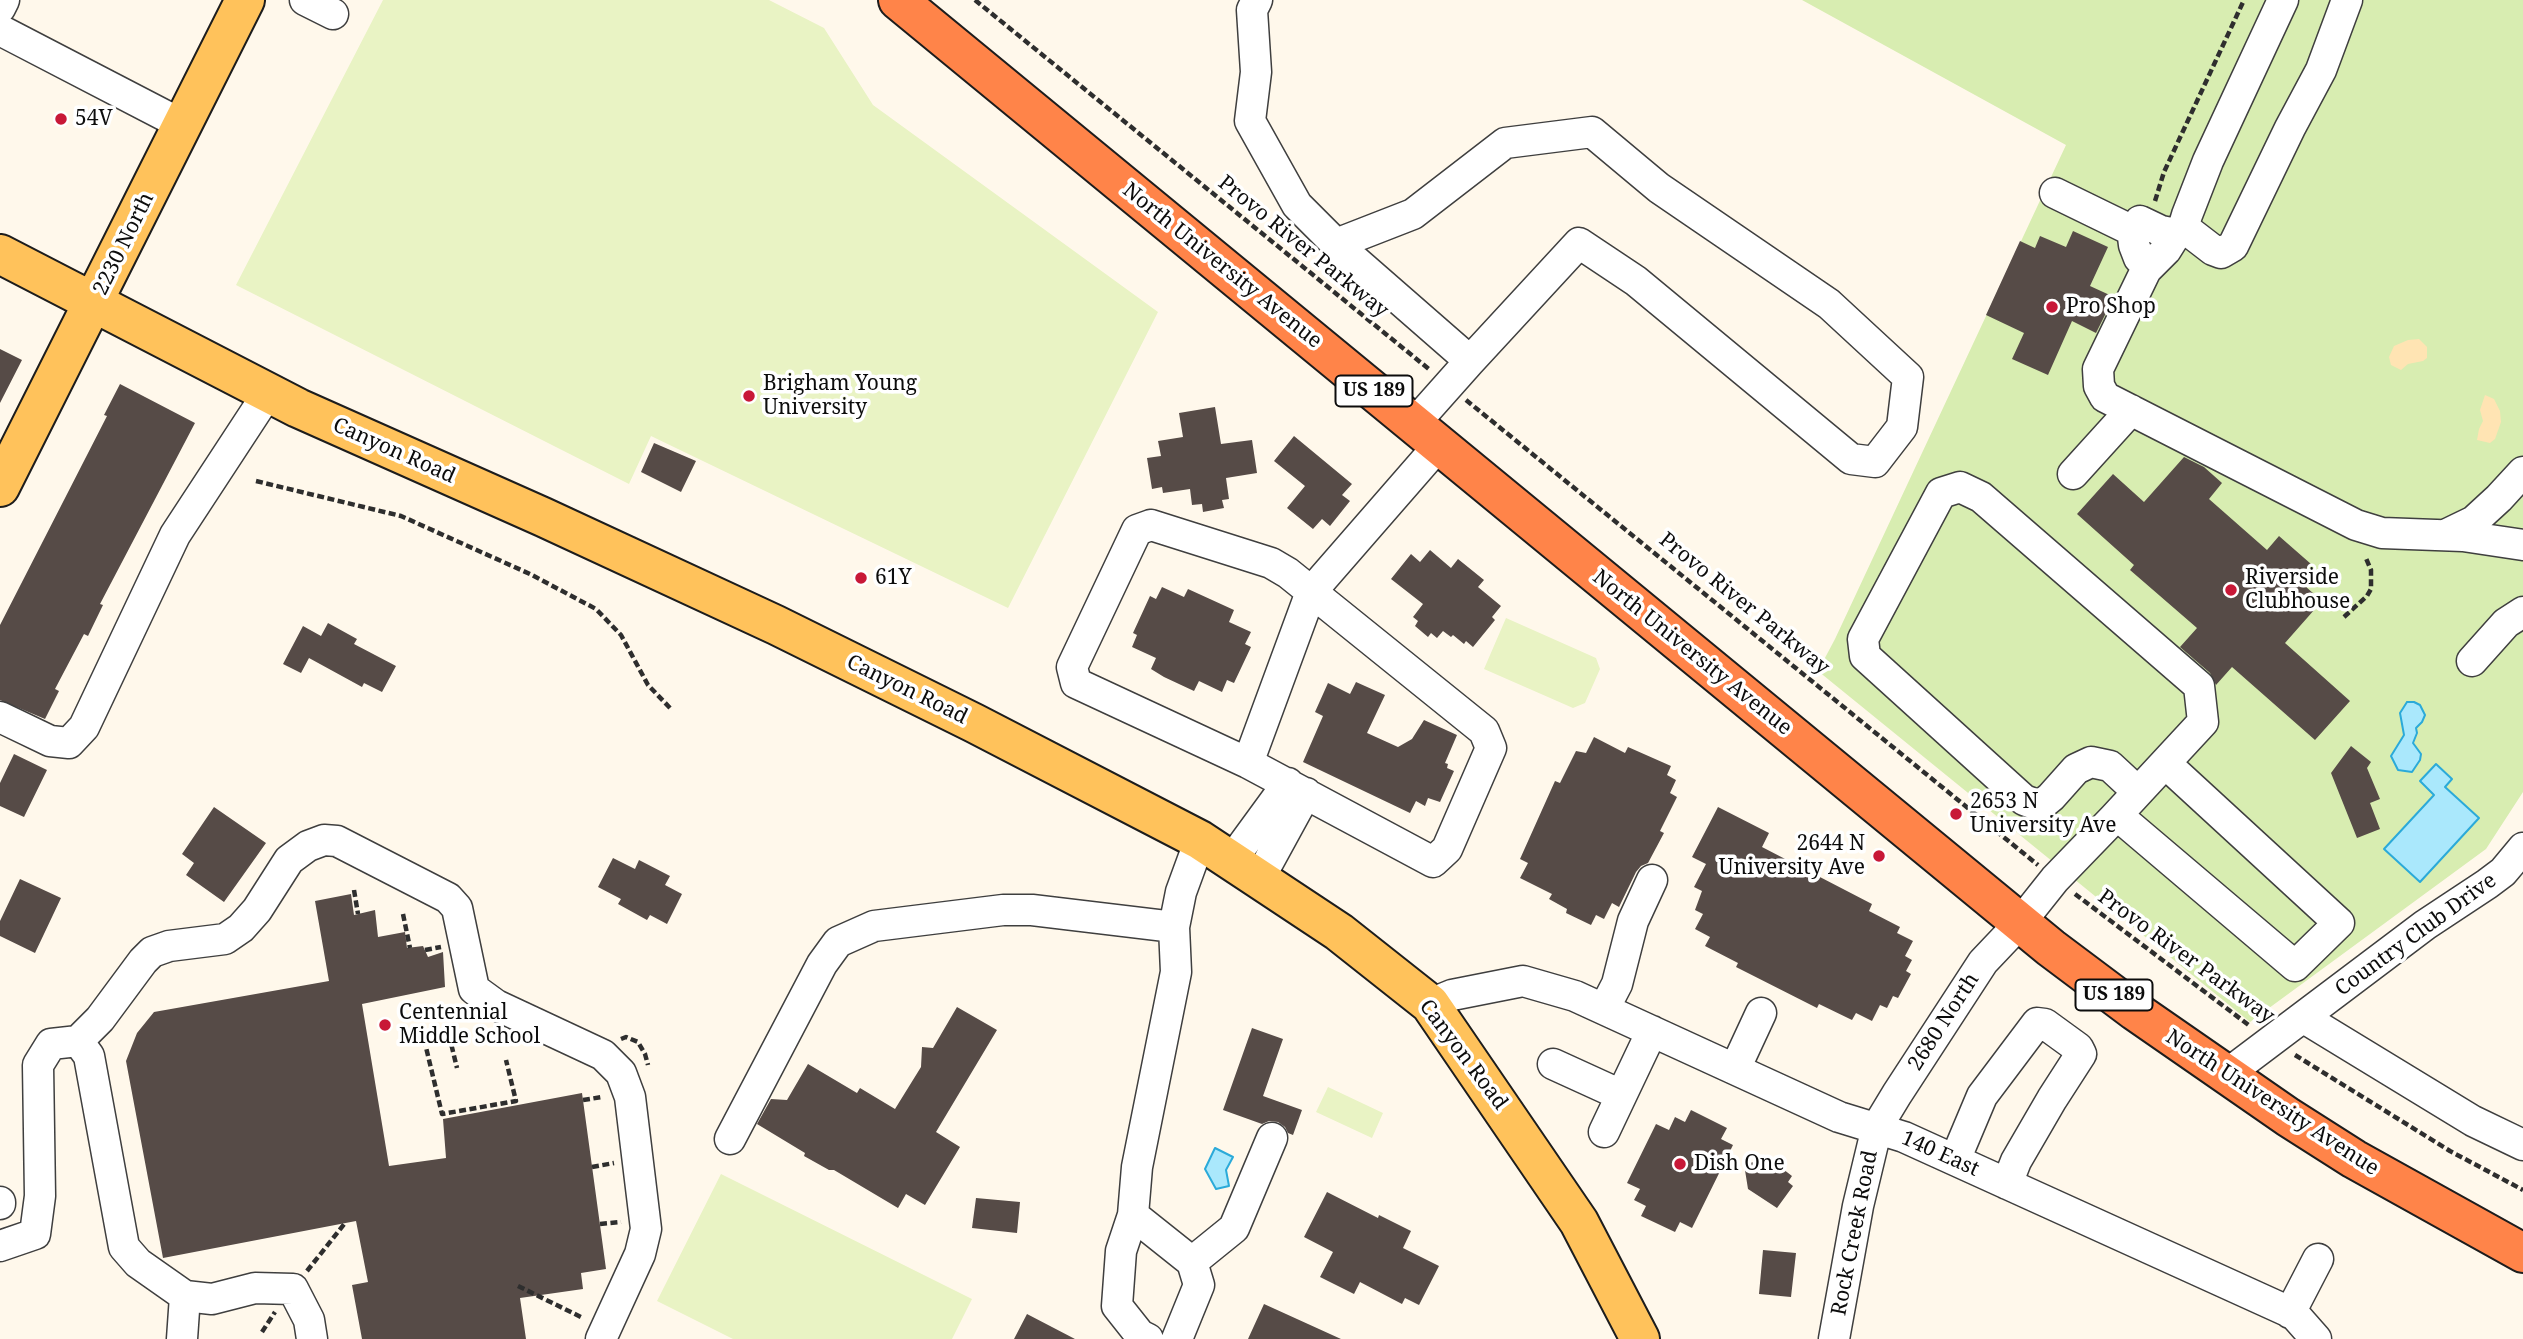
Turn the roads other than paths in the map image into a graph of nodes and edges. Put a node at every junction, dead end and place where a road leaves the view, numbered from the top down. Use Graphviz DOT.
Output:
graph roads {
  1 [pos="4,0"];
  2 [pos="245,0"];
  3 [pos="305,0"];
  4 [pos="898,0"];
  5 [pos="1256,0"];
  6 [pos="2283,0"];
  7 [pos="2347,0"];
  8 [pos="0,8"];
  9 [pos="332,14"];
  10 [pos="0,30"];
  11 [pos="183,125"];
  12 [pos="2055,193"];
  13 [pos="2135,232"];
  14 [pos="2181,232"];
  15 [pos="1336,244"];
  16 [pos="0,254"];
  17 [pos="2148,268"];
  18 [pos="95,302"];
  19 [pos="1469,362"];
  20 [pos="268,393"];
  21 [pos="2131,411"];
  22 [pos="1427,435"];
  23 [pos="2523,472"];
  24 [pos="2073,474"];
  25 [pos="0,487"];
  26 [pos="2445,535"];
  27 [pos="2523,545"];
  28 [pos="1311,592"];
  29 [pos="2523,612"];
  30 [pos="2472,661"];
  31 [pos="0,717"];
  32 [pos="1248,763"];
  33 [pos="2165,763"];
  34 [pos="1297,788"];
  35 [pos="2138,792"];
  36 [pos="2117,815"];
  37 [pos="2523,848"];
  38 [pos="1230,860"];
  39 [pos="1652,880"];
  40 [pos="2020,923"];
  41 [pos="1174,927"];
  42 [pos="1430,1004"];
  43 [pos="1604,1009"];
  44 [pos="1761,1013"];
  45 [pos="2304,1018"];
  46 [pos="1652,1031"];
  47 [pos="78,1041"];
  48 [pos="1553,1064"];
  49 [pos="1735,1069"];
  50 [pos="2226,1075"];
  51 [pos="1621,1095"];
  52 [pos="1877,1128"];
  53 [pos="1604,1132"];
  54 [pos="1272,1138"];
  55 [pos="730,1139"];
  56 [pos="2523,1145"];
  57 [pos="1955,1160"];
  58 [pos="2007,1184"];
  59 [pos="1133,1215"];
  60 [pos="0,1246"];
  61 [pos="2523,1253"];
  62 [pos="2318,1259"];
  63 [pos="1192,1262"];
  64 [pos="185,1296"];
  65 [pos="2290,1312"];
  66 [pos="594,1330"];
  67 [pos="182,1339"];
  68 [pos="312,1339"];
  69 [pos="1148,1339"];
  70 [pos="1177,1339"];
  71 [pos="1640,1339"];
  72 [pos="1833,1339"];
  73 [pos="2316,1339"];
  1 -- 8 [label="street"];
  2 -- 11 [label="main road, 2230 North"];
  3 -- 9 [label="street"];
  4 -- 22 [label="highway, North University Avenue / US 189"];
  5 -- 15 [label="street"];
  6 -- 14 [label="street"];
  7 -- 14 [label="street"];
  10 -- 11 [label="street"];
  11 -- 18 [label="main road, 2230 North"];
  12 -- 13 [label="street"];
  13 -- 14 [label="street"];
  13 -- 17 [label="street"];
  14 -- 17 [label="street"];
  15 -- 19 [label="street"];
  15 -- 19 [label="street"];
  16 -- 18 [label="main road, Canyon Road"];
  17 -- 21 [label="street"];
  18 -- 20 [label="main road, Canyon Road"];
  18 -- 25 [label="main road, 2230 North"];
  19 -- 22 [label="street"];
  20 -- 31 [label="street"];
  20 -- 38 [label="main road, Canyon Road"];
  21 -- 24 [label="street"];
  21 -- 26 [label="street"];
  22 -- 28 [label="street"];
  22 -- 40 [label="highway, North University Avenue / US 189"];
  23 -- 26 [label="street"];
  26 -- 27 [label="street"];
  28 -- 32 [label="street"];
  28 -- 32 [label="street"];
  28 -- 34 [label="street"];
  29 -- 30 [label="street"];
  32 -- 34 [label="street"];
  33 -- 35 [label="street, 2680 North"];
  33 -- 35 [label="street, 2680 North"];
  33 -- 36 [label="street"];
  34 -- 38 [label="street"];
  35 -- 36 [label="street, 2680 North"];
  36 -- 40 [label="street, 2680 North"];
  37 -- 45 [label="street, Country Club Drive"];
  38 -- 41 [label="street"];
  38 -- 42 [label="main road, Canyon Road"];
  39 -- 43 [label="street"];
  40 -- 50 [label="highway, North University Avenue / US 189"];
  40 -- 52 [label="street, 2680 North"];
  41 -- 55 [label="street"];
  41 -- 59 [label="street"];
  42 -- 43 [label="street, 140 East"];
  42 -- 71 [label="main road, Canyon Road"];
  43 -- 46 [label="street, 140 East"];
  44 -- 49 [label="street"];
  45 -- 50 [label="street, Country Club Drive"];
  45 -- 56 [label="street"];
  46 -- 49 [label="street, 140 East"];
  46 -- 51 [label="street"];
  47 -- 60 [label="street"];
  47 -- 64 [label="street"];
  47 -- 66 [label="street"];
  48 -- 51 [label="street"];
  49 -- 52 [label="street, 140 East"];
  50 -- 61 [label="highway, North University Avenue / US 189"];
  51 -- 53 [label="street"];
  52 -- 57 [label="street, 140 East"];
  52 -- 72 [label="street, Rock Creek Road"];
  54 -- 63 [label="street"];
  57 -- 58 [label="street, 140 East"];
  57 -- 58 [label="street"];
  58 -- 65 [label="street, 140 East"];
  59 -- 63 [label="street"];
  59 -- 69 [label="street"];
  62 -- 65 [label="street"];
  63 -- 70 [label="street"];
  64 -- 67 [label="street"];
  64 -- 68 [label="street"];
  65 -- 73 [label="street, 140 East"];
}
